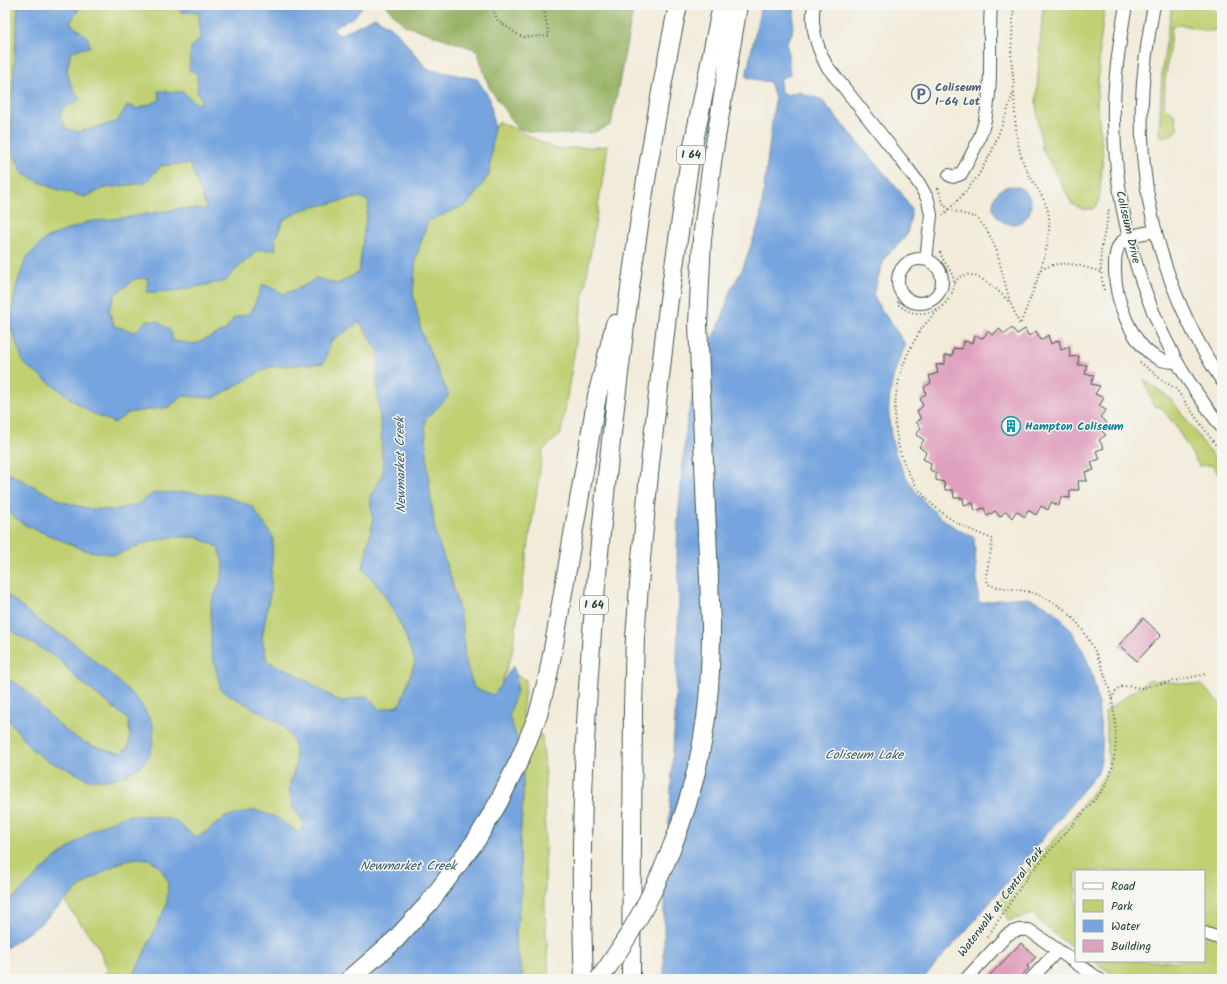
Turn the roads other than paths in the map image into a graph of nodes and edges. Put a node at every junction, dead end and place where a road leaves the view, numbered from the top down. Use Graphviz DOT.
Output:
graph roads {
  1 [pos="678,5"];
  2 [pos="722,5"];
  3 [pos="738,5"];
  4 [pos="814,5"];
  5 [pos="991,5"];
  6 [pos="1126,5"];
  7 [pos="1154,5"];
  8 [pos="949,175"];
  9 [pos="1156,231"];
  10 [pos="638,234"];
  11 [pos="1129,237"];
  12 [pos="926,260"];
  13 [pos="1177,362"];
  14 [pos="1222,381"];
  15 [pos="1222,428"];
  16 [pos="1205,933"];
  17 [pos="1222,939"];
  18 [pos="1058,950"];
  19 [pos="1075,962"];
  20 [pos="1075,962"];
  21 [pos="963,974"];
  22 [pos="350,979"];
  23 [pos="584,979"];
  24 [pos="599,979"];
  25 [pos="631,979"];
  26 [pos="1031,979"];
  27 [pos="1100,979"];
  1 -- 10 [label="highway, I 64"];
  2 -- 25 [label="highway, I 64"];
  3 -- 24 [label="highway, bridge"];
  4 -- 12 [label="street"];
  5 -- 8 [label="street"];
  6 -- 11 [label="street, Coliseum Drive"];
  7 -- 9 [label="street"];
  9 -- 11 [label="street"];
  9 -- 14 [label="street"];
  10 -- 22 [label="highway"];
  10 -- 23 [label="highway, I 64"];
  11 -- 13 [label="street, Coliseum Drive"];
  11 -- 13 [label="street"];
  12 -- 12 [label="street"];
  13 -- 15 [label="street, Coliseum Drive"];
  16 -- 17 [label="street"];
  18 -- 20 [label="street"];
  18 -- 21 [label="street"];
  18 -- 26 [label="street"];
  19 -- 27 [label="street"];
}
